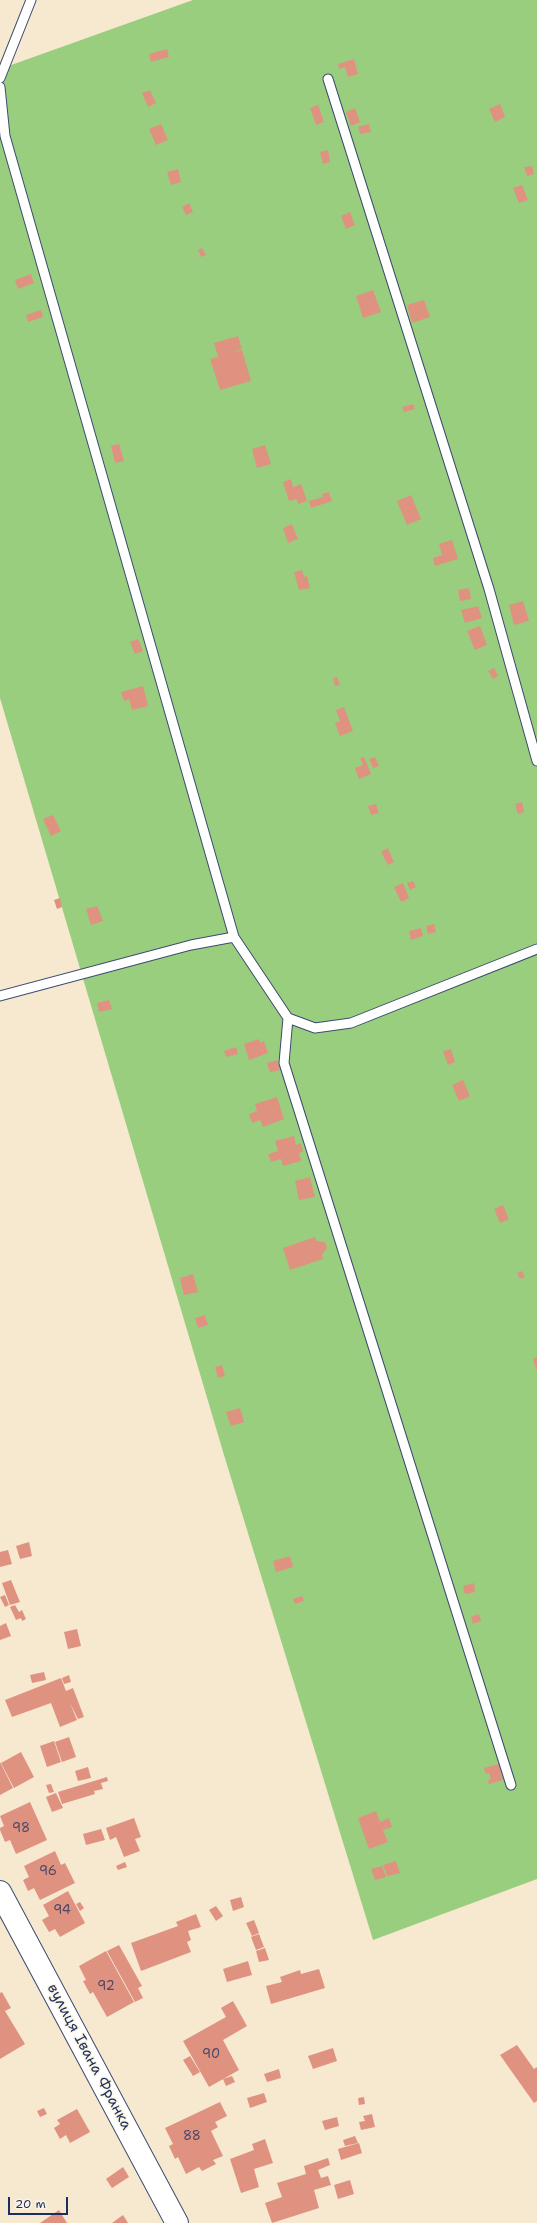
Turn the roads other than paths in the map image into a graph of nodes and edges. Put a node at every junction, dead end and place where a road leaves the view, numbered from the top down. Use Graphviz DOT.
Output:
graph roads {
  1 [pos="31,0"];
  2 [pos="0,78"];
  3 [pos="328,79"];
  4 [pos="0,87"];
  5 [pos="537,761"];
  6 [pos="234,937"];
  7 [pos="537,949"];
  8 [pos="0,996"];
  9 [pos="288,1018"];
  10 [pos="511,1785"];
  11 [pos="0,1892"];
  12 [pos="177,2223"];
  1 -- 2 [label="lane"];
  3 -- 5 [label="lane"];
  4 -- 6 [label="lane"];
  6 -- 8 [label="lane"];
  6 -- 9 [label="lane"];
  7 -- 9 [label="lane"];
  9 -- 10 [label="lane"];
  11 -- 12 [label="street, вулиця Івана Франка"];
}
